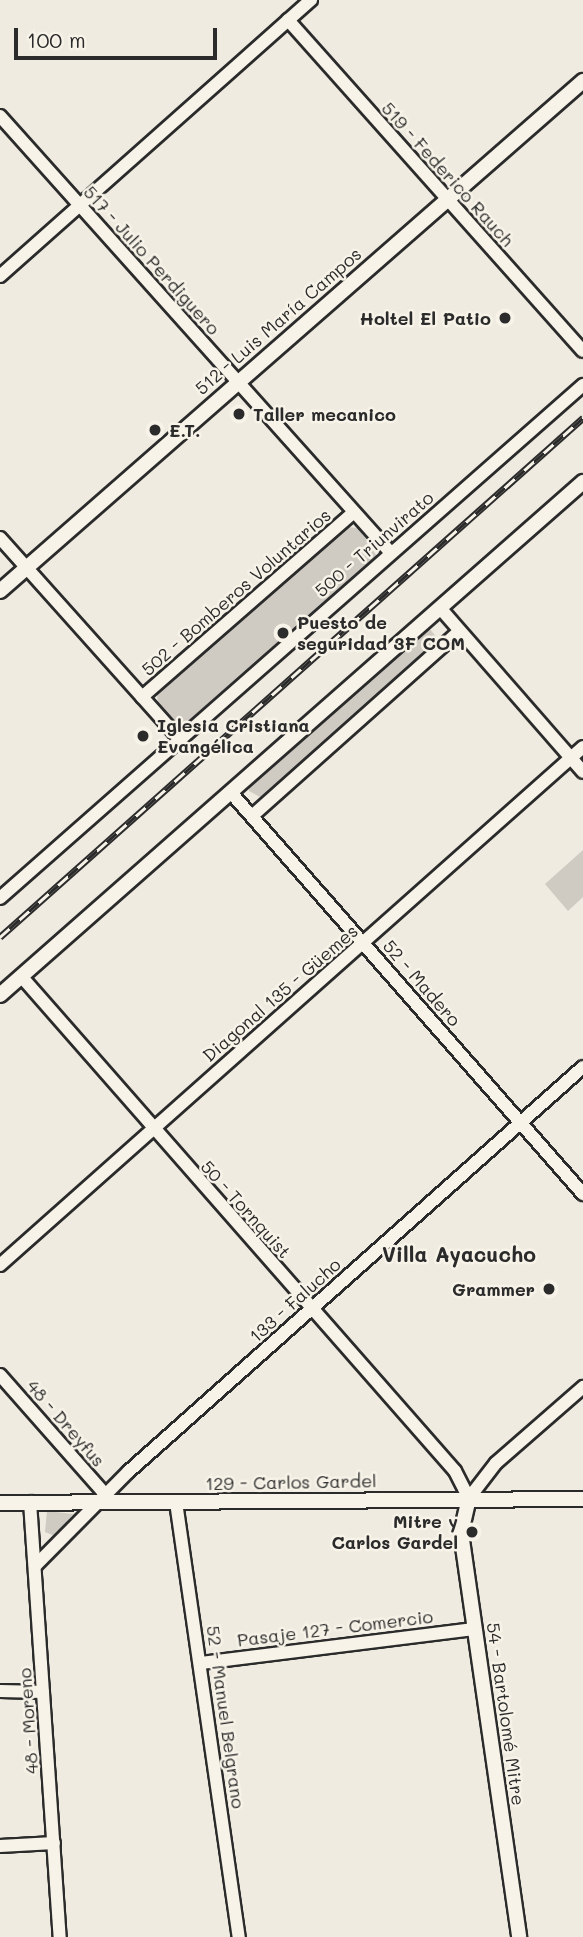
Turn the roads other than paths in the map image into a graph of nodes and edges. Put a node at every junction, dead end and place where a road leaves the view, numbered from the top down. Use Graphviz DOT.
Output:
graph roads {
  1 [pos="311,0"];
  2 [pos="288,20"];
  3 [pos="583,82"];
  4 [pos="0,116"];
  5 [pos="447,200"];
  6 [pos="79,206"];
  7 [pos="0,276"];
  8 [pos="583,352"];
  9 [pos="237,382"];
  10 [pos="583,384"];
  11 [pos="583,482"];
  12 [pos="354,512"];
  13 [pos="0,538"];
  14 [pos="391,553"];
  15 [pos="26,568"];
  16 [pos="0,592"];
  17 [pos="441,609"];
  18 [pos="460,631"];
  19 [pos="142,698"];
  20 [pos="180,739"];
  21 [pos="583,747"];
  22 [pos="570,758"];
  23 [pos="583,772"];
  24 [pos="233,795"];
  25 [pos="252,816"];
  26 [pos="0,898"];
  27 [pos="363,942"];
  28 [pos="21,976"];
  29 [pos="0,995"];
  30 [pos="583,1067"];
  31 [pos="520,1122"];
  32 [pos="151,1130"];
  33 [pos="583,1194"];
  34 [pos="0,1265"];
  35 [pos="311,1309"];
  36 [pos="0,1375"];
  37 [pos="583,1387"];
  38 [pos="101,1498"];
  39 [pos="469,1499"];
  40 [pos="583,1499"];
  41 [pos="176,1502"];
  42 [pos="0,1503"];
  43 [pos="30,1503"];
  44 [pos="36,1565"];
  45 [pos="474,1629"];
  46 [pos="201,1663"];
  47 [pos="0,1692"];
  48 [pos="43,1692"];
  49 [pos="54,1843"];
  50 [pos="0,1846"];
  51 [pos="60,1937"];
  52 [pos="239,1937"];
  53 [pos="519,1937"];
  1 -- 2 [label="street"];
  2 -- 5 [label="street, 519 - Federico Rauch"];
  2 -- 6 [label="street"];
  3 -- 5 [label="street, 512 - Luis María Campos"];
  4 -- 6 [label="street, 517 - Julio Perdiguero"];
  5 -- 8 [label="street, 519 - Federico Rauch"];
  5 -- 9 [label="street, 512 - Luis María Campos"];
  6 -- 7 [label="street"];
  6 -- 9 [label="street, 517 - Julio Perdiguero"];
  9 -- 12 [label="street, 517 - Julio Perdiguero"];
  9 -- 15 [label="street, 512 - Luis María Campos"];
  10 -- 14 [label="street, 500 - Triunvirato"];
  11 -- 17 [label="street"];
  12 -- 14 [label="street, 517 - Julio Perdiguero"];
  12 -- 19 [label="street, 502 - Bomberos Voluntarios"];
  13 -- 15 [label="street"];
  14 -- 20 [label="street, 500 - Triunvirato"];
  15 -- 16 [label="street, 512 - Luis María Campos"];
  15 -- 19 [label="street"];
  17 -- 18 [label="street"];
  17 -- 24 [label="street"];
  18 -- 22 [label="street"];
  18 -- 25 [label="street"];
  19 -- 20 [label="street"];
  20 -- 26 [label="street, 500 - Triunvirato"];
  21 -- 22 [label="street, Diagonal 135 - Güemes"];
  22 -- 23 [label="street"];
  22 -- 27 [label="street, Diagonal 135 - Güemes"];
  24 -- 25 [label="street, 52 - Madero"];
  24 -- 28 [label="street"];
  25 -- 27 [label="street, 52 - Madero"];
  27 -- 31 [label="street, 52 - Madero"];
  27 -- 32 [label="street, Diagonal 135 - Güemes"];
  28 -- 29 [label="street"];
  28 -- 32 [label="street, 50 - Tornquist"];
  30 -- 31 [label="street, 133 - Falucho"];
  31 -- 33 [label="street, 52 - Madero"];
  31 -- 35 [label="street, 133 - Falucho"];
  32 -- 34 [label="street, Diagonal 135 - Güemes"];
  32 -- 35 [label="street, 50 - Tornquist"];
  35 -- 38 [label="street, 133 - Falucho"];
  35 -- 39 [label="street, 50 - Tornquist"];
  36 -- 38 [label="street, 48 - Dreyfus"];
  37 -- 39 [label="street"];
  38 -- 41 [label="street, 129 - Carlos Gardel"];
  38 -- 43 [label="street, 129 - Carlos Gardel"];
  38 -- 44 [label="street, 133 - Falucho"];
  39 -- 40 [label="street, 129 - Carlos Gardel"];
  39 -- 41 [label="street, 129 - Carlos Gardel"];
  39 -- 45 [label="street, 54 - Bartolomé Mitre"];
  41 -- 46 [label="street, 52 - Manuel Belgrano"];
  42 -- 43 [label="street, 129 - Carlos Gardel"];
  43 -- 44 [label="street, 48 - Moreno"];
  44 -- 48 [label="street, 48 - Moreno"];
  45 -- 46 [label="street, Pasaje 127 - Comercio"];
  45 -- 53 [label="street, 54 - Bartolomé Mitre"];
  46 -- 52 [label="street, 52 - Manuel Belgrano"];
  47 -- 48 [label="street"];
  48 -- 49 [label="street, 48 - Moreno"];
  49 -- 50 [label="street"];
  49 -- 51 [label="street, 48 - Moreno"];
}
